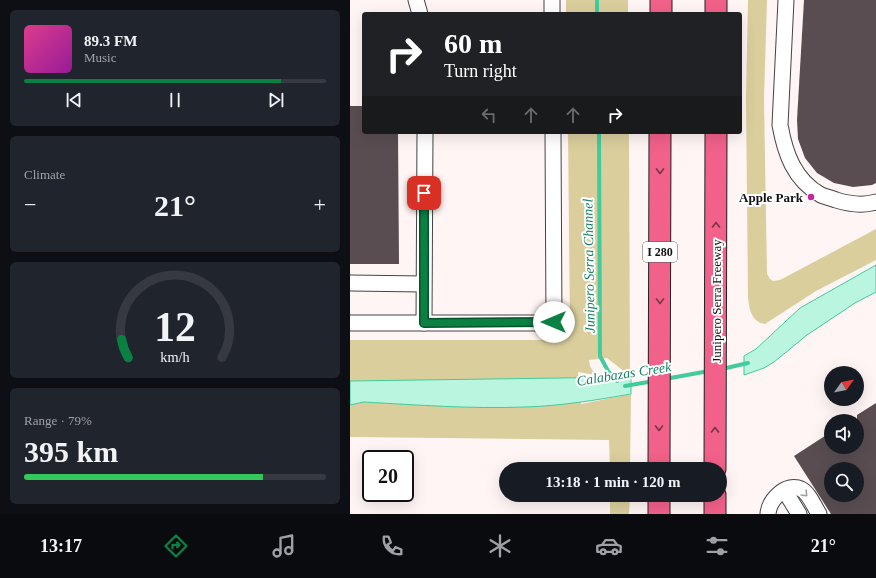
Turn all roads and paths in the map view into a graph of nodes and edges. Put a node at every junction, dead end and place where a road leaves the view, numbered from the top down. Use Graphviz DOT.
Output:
graph roads {
  1 [pos="416,0"];
  2 [pos="552,0"];
  3 [pos="661,0"];
  4 [pos="716,0"];
  5 [pos="786,0"];
  6 [pos="419,12"];
  7 [pos="552,12"];
  8 [pos="661,12"];
  9 [pos="716,12"];
  10 [pos="425,134"];
  11 [pos="553,134"];
  12 [pos="660,134"];
  13 [pos="716,134"];
  14 [pos="876,202"];
  15 [pos="350,283"];
  16 [pos="423,284"];
  17 [pos="350,323"];
  18 [pos="424,323"];
  19 [pos="659,462"];
  20 [pos="715,462"];
  21 [pos="788,496"];
  22 [pos="659,502"];
  23 [pos="715,502"];
  24 [pos="659,514"];
  25 [pos="715,514"];
  26 [pos="768,514"];
  27 [pos="799,514"];
  28 [pos="819,514"];
  1 -- 6 [label="lane"];
  2 -- 7 [label="lane"];
  3 -- 8 [label="highway"];
  4 -- 9 [label="highway"];
  5 -- 14 [label="lane"];
  10 -- 16 [label="lane"];
  11 -- 18 [label="lane"];
  12 -- 19 [label="highway, I 280, one-way"];
  20 -- 13 [label="highway, Junipero Serra Freeway, one-way"];
  15 -- 16 [label="lane"];
  16 -- 18 [label="lane"];
  17 -- 18 [label="lane"];
  21 -- 27 [label="lane"];
  22 -- 24 [label="highway"];
  23 -- 25 [label="highway"];
  26 -- 28 [label="lane, one-way"];
}
